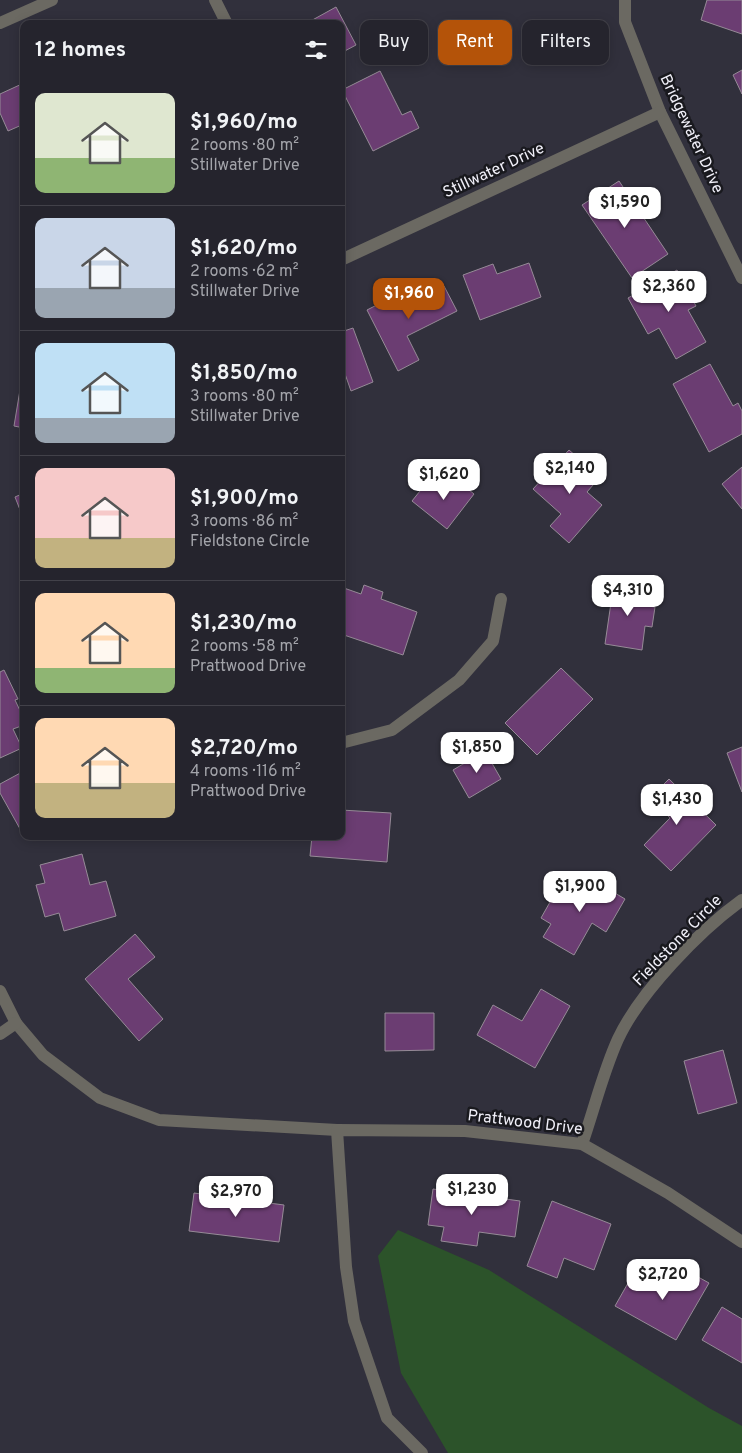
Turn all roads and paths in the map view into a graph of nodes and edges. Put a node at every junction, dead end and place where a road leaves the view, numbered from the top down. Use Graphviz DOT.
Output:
graph roads {
  1 [pos="52,0"];
  2 [pos="215,0"];
  3 [pos="625,0"];
  4 [pos="225,20"];
  5 [pos="0,23"];
  6 [pos="660,112"];
  7 [pos="345,258"];
  8 [pos="742,278"];
  9 [pos="501,599"];
  10 [pos="345,742"];
  11 [pos="742,900"];
  12 [pos="0,991"];
  13 [pos="16,1023"];
  14 [pos="0,1034"];
  15 [pos="337,1130"];
  16 [pos="582,1144"];
  17 [pos="742,1242"];
  18 [pos="422,1453"];
  1 -- 5 [label="street"];
  2 -- 4 [label="street"];
  3 -- 6 [label="street, Bridgewater Drive"];
  6 -- 7 [label="street, Stillwater Drive"];
  6 -- 8 [label="street, Bridgewater Drive"];
  9 -- 10 [label="street"];
  11 -- 16 [label="street, Fieldstone Circle"];
  12 -- 13 [label="street, Prattwood Drive"];
  13 -- 14 [label="street"];
  13 -- 15 [label="street, Prattwood Drive"];
  15 -- 16 [label="street, Prattwood Drive"];
  15 -- 18 [label="street"];
  16 -- 17 [label="street, Prattwood Drive"];
}
